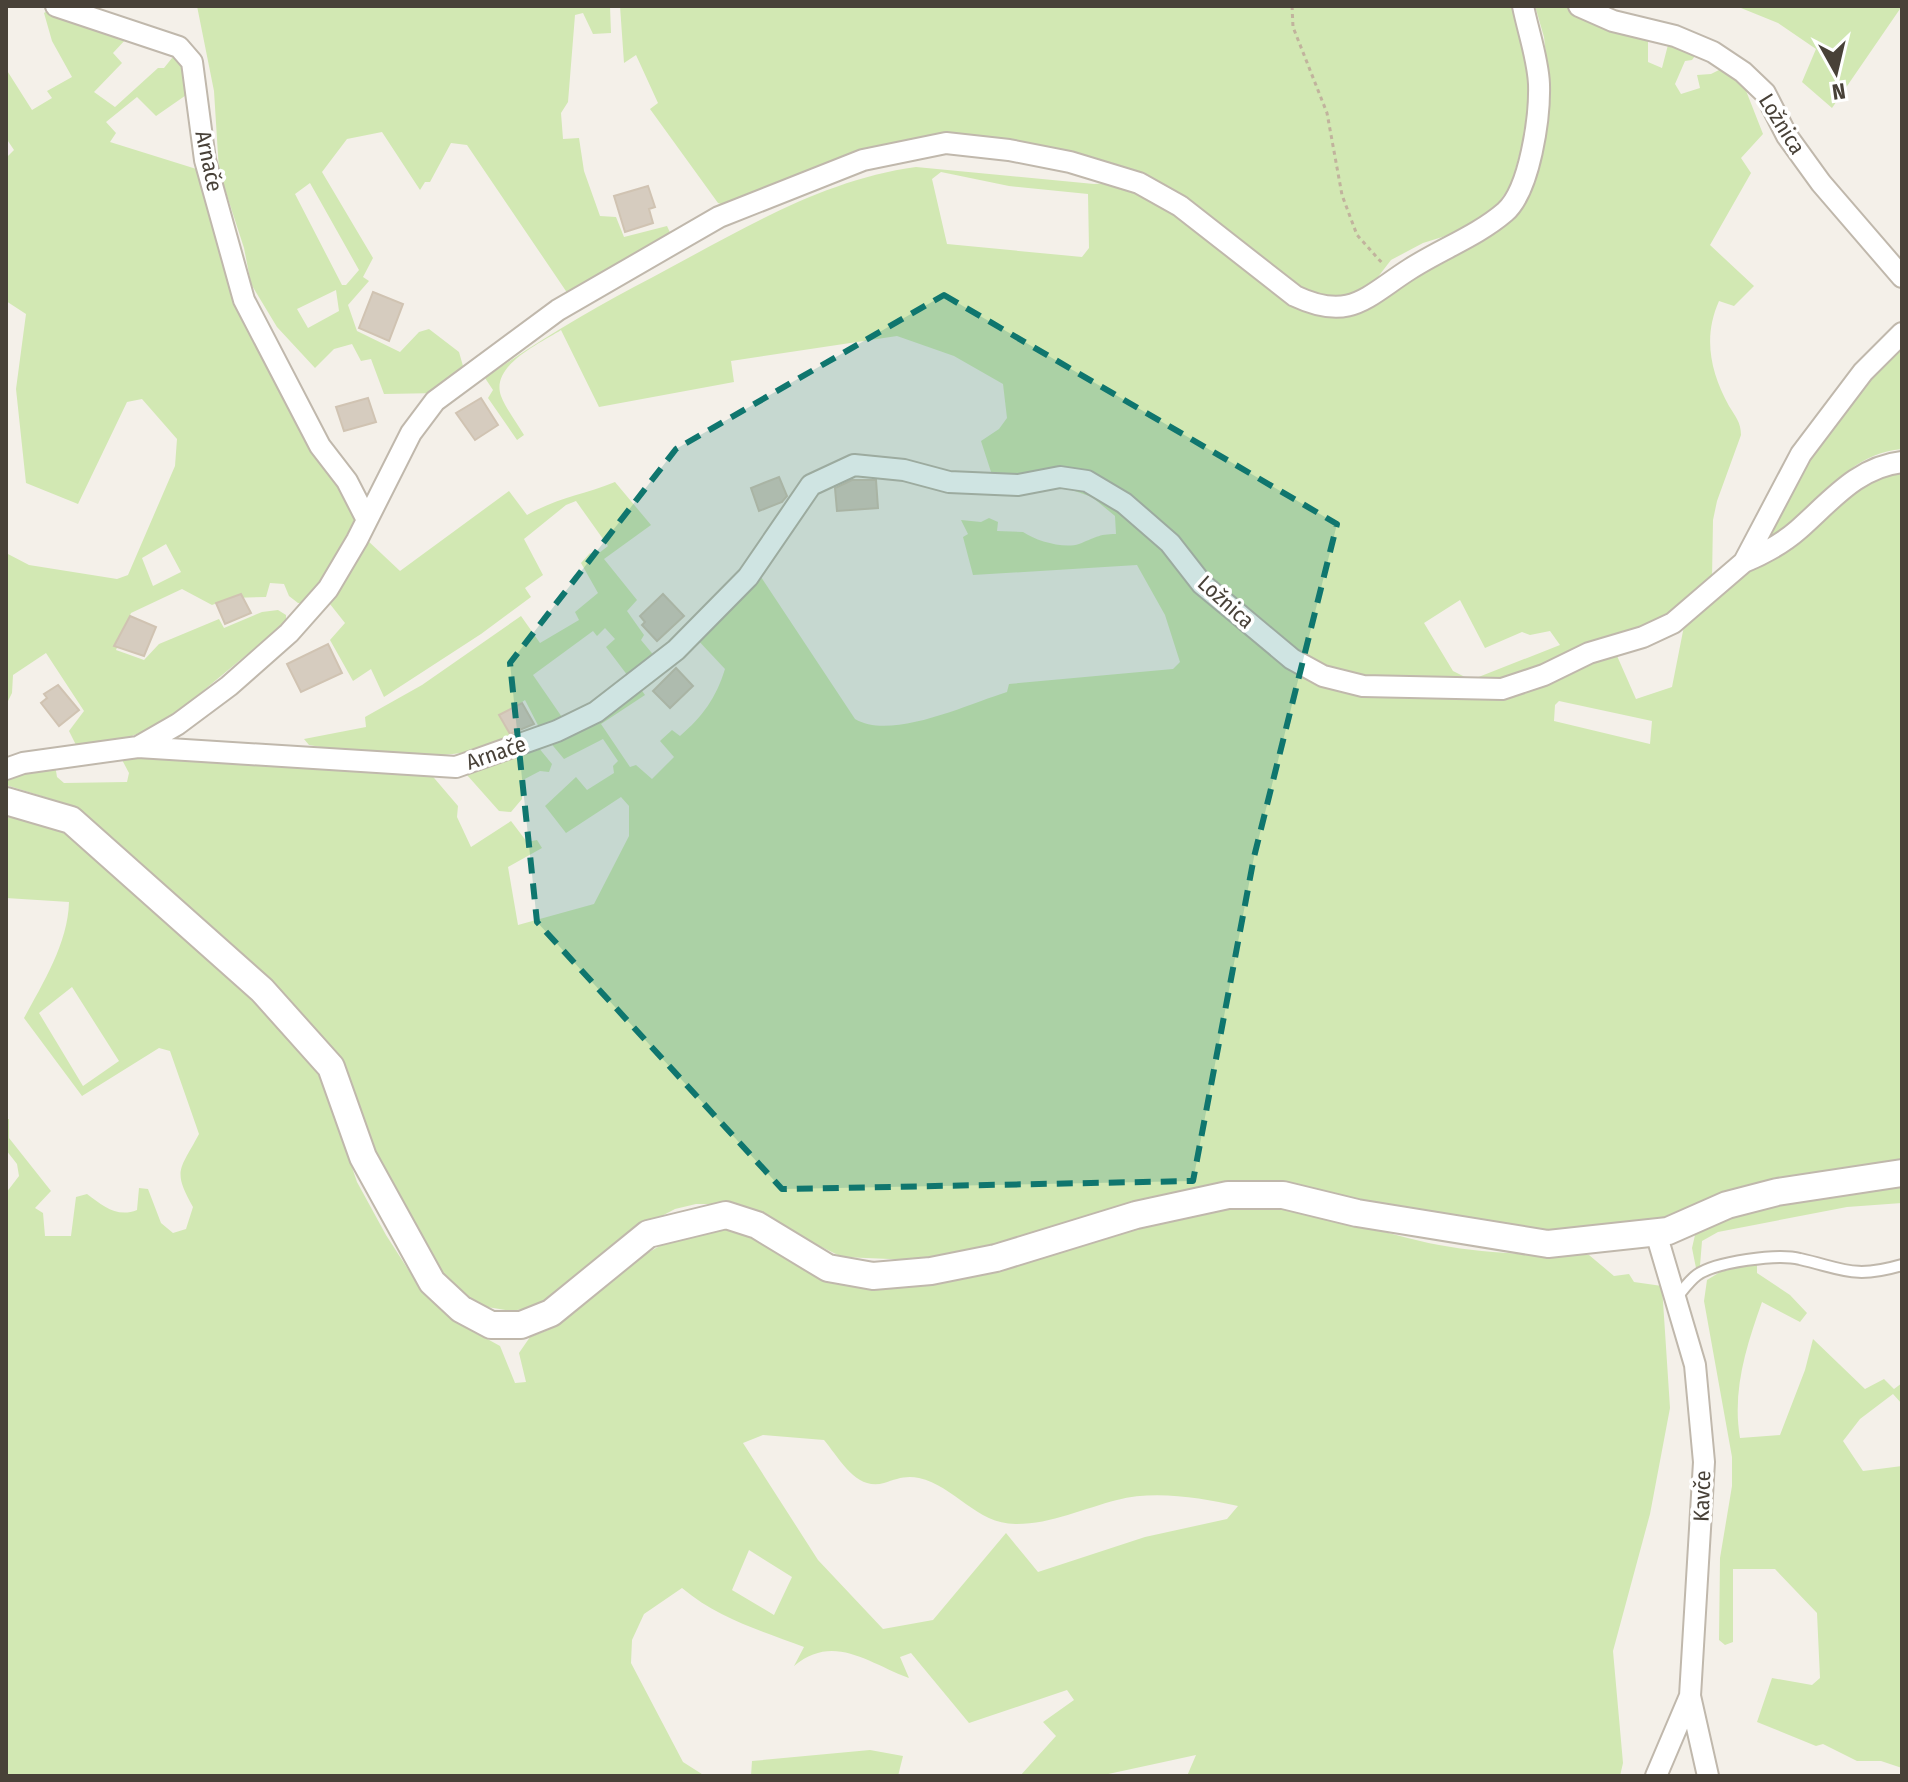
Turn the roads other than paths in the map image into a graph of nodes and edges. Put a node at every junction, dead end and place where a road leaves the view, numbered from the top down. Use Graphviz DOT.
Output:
graph roads {
  1 [pos="56,6"];
  2 [pos="1523,6"];
  3 [pos="1579,6"];
  4 [pos="1902,277"];
  5 [pos="1902,333"];
  6 [pos="1902,462"];
  7 [pos="366,518"];
  8 [pos="1744,562"];
  9 [pos="748,577"];
  10 [pos="138,747"];
  11 [pos="6,769"];
  12 [pos="6,801"];
  13 [pos="1902,1173"];
  14 [pos="1656,1233"];
  15 [pos="1902,1265"];
  16 [pos="1675,1298"];
  17 [pos="1690,1696"];
  18 [pos="1656,1776"];
  19 [pos="1708,1776"];
  1 -- 7 [label="street, Arnače"];
  2 -- 7 [label="street, Arnače"];
  3 -- 4 [label="street, Ložnica"];
  5 -- 8 [label="street, Ložnica"];
  6 -- 8 [label="street, Ložnica"];
  7 -- 10 [label="street, Arnače"];
  8 -- 9 [label="street, Ložnica"];
  9 -- 10 [label="street, Arnače"];
  10 -- 11 [label="street, Arnače"];
  12 -- 14 [label="street"];
  13 -- 14 [label="street"];
  14 -- 16 [label="street, Kavče"];
  15 -- 16 [label="lane"];
  16 -- 17 [label="street, Kavče"];
  17 -- 18 [label="street, Kavče"];
  17 -- 19 [label="street, Kavče"];
}
